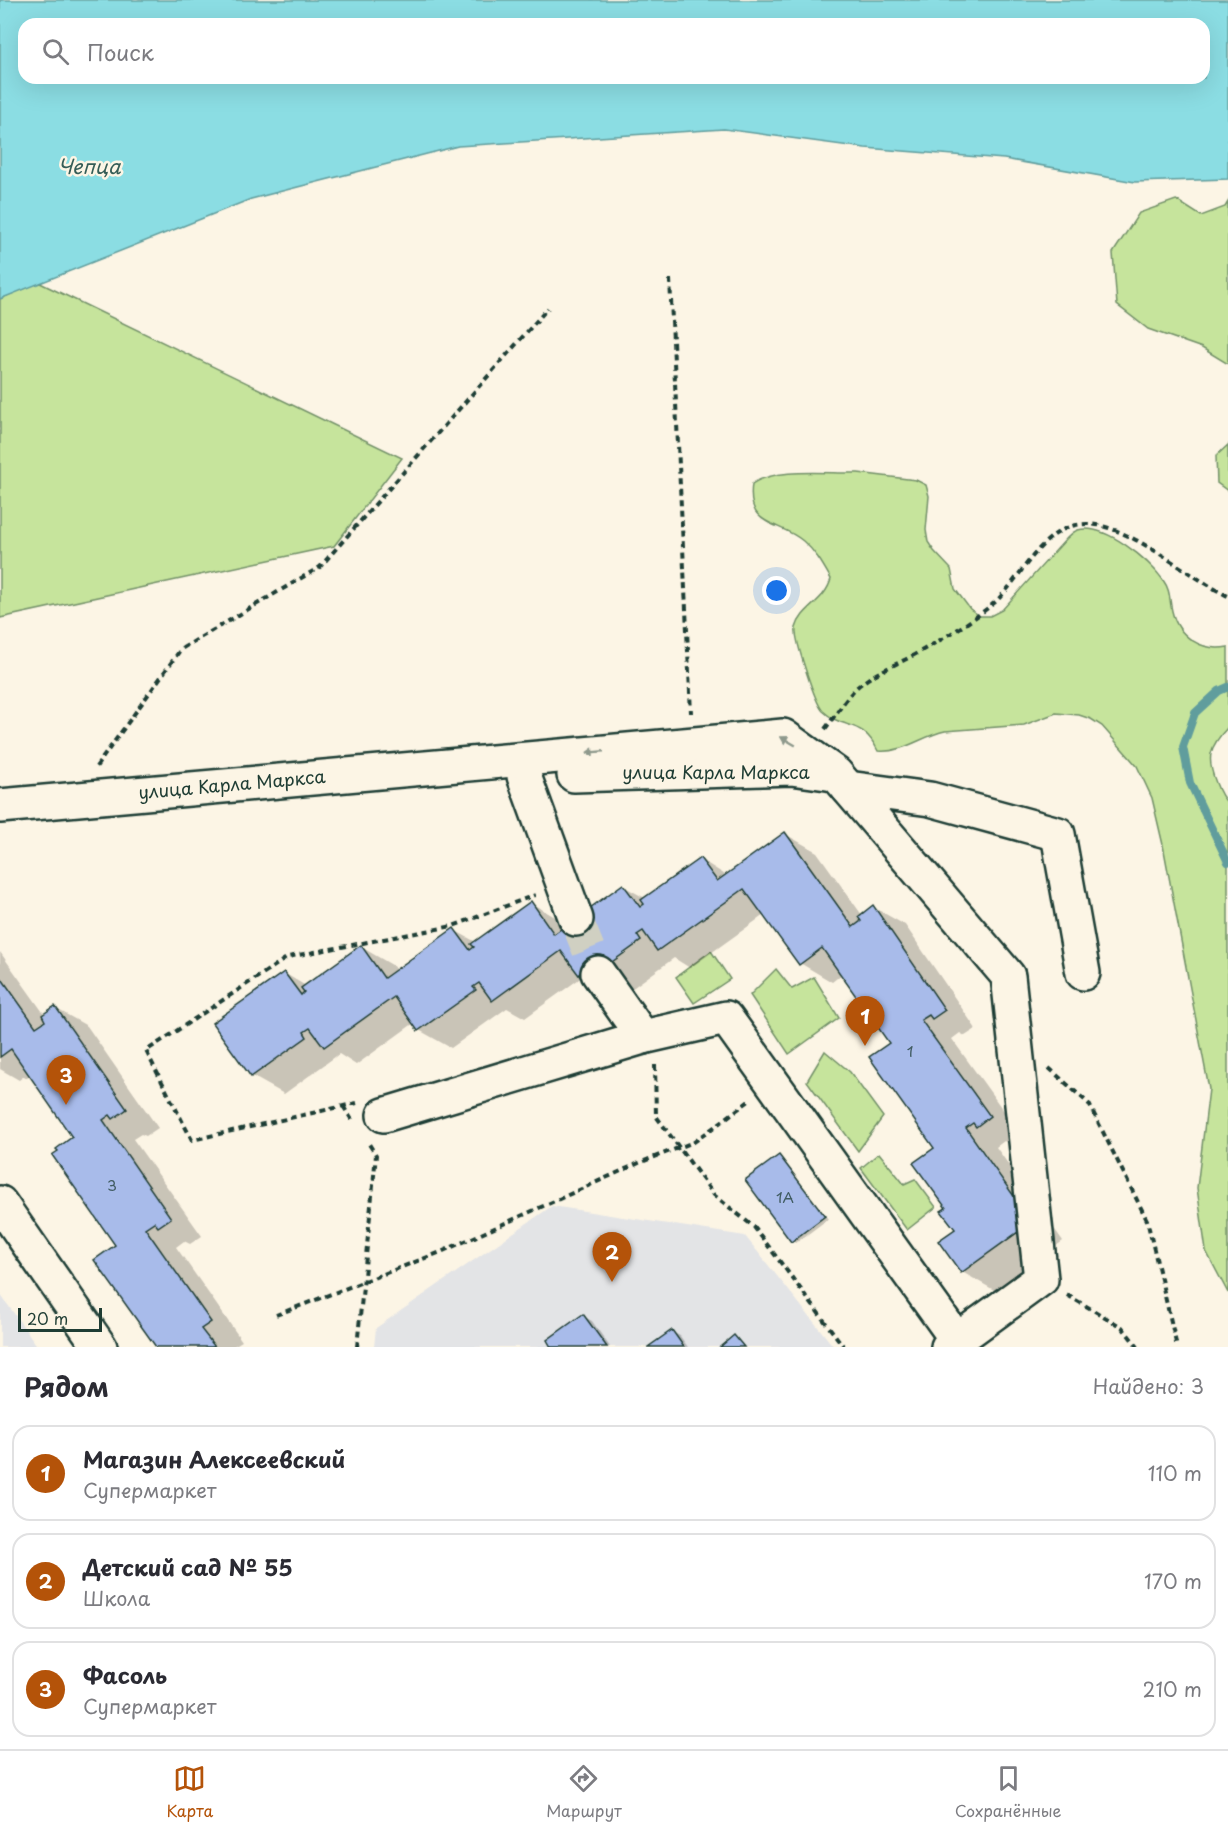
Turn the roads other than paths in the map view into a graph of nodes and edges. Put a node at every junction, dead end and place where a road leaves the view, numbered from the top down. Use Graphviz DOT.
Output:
graph roads {
  1 [pos="524,776"];
  2 [pos="842,781"];
  3 [pos="0,806"];
  4 [pos="0,826"];
  5 [pos="576,919"];
  6 [pos="598,973"];
  7 [pos="1083,973"];
  8 [pos="643,1037"];
  9 [pos="367,1125"];
  10 [pos="0,1203"];
  11 [pos="952,1344"];
  12 [pos="100,1347"];
  1 -- 2 [label="street, улица Карла Маркса"];
  1 -- 4 [label="street, улица Карла Маркса"];
  1 -- 5 [label="street"];
  2 -- 3 [label="street, улица Карла Маркса, one-way"];
  2 -- 7 [label="street"];
  2 -- 11 [label="street"];
  6 -- 8 [label="street"];
  8 -- 9 [label="street"];
  8 -- 11 [label="street"];
  10 -- 12 [label="street"];
}
